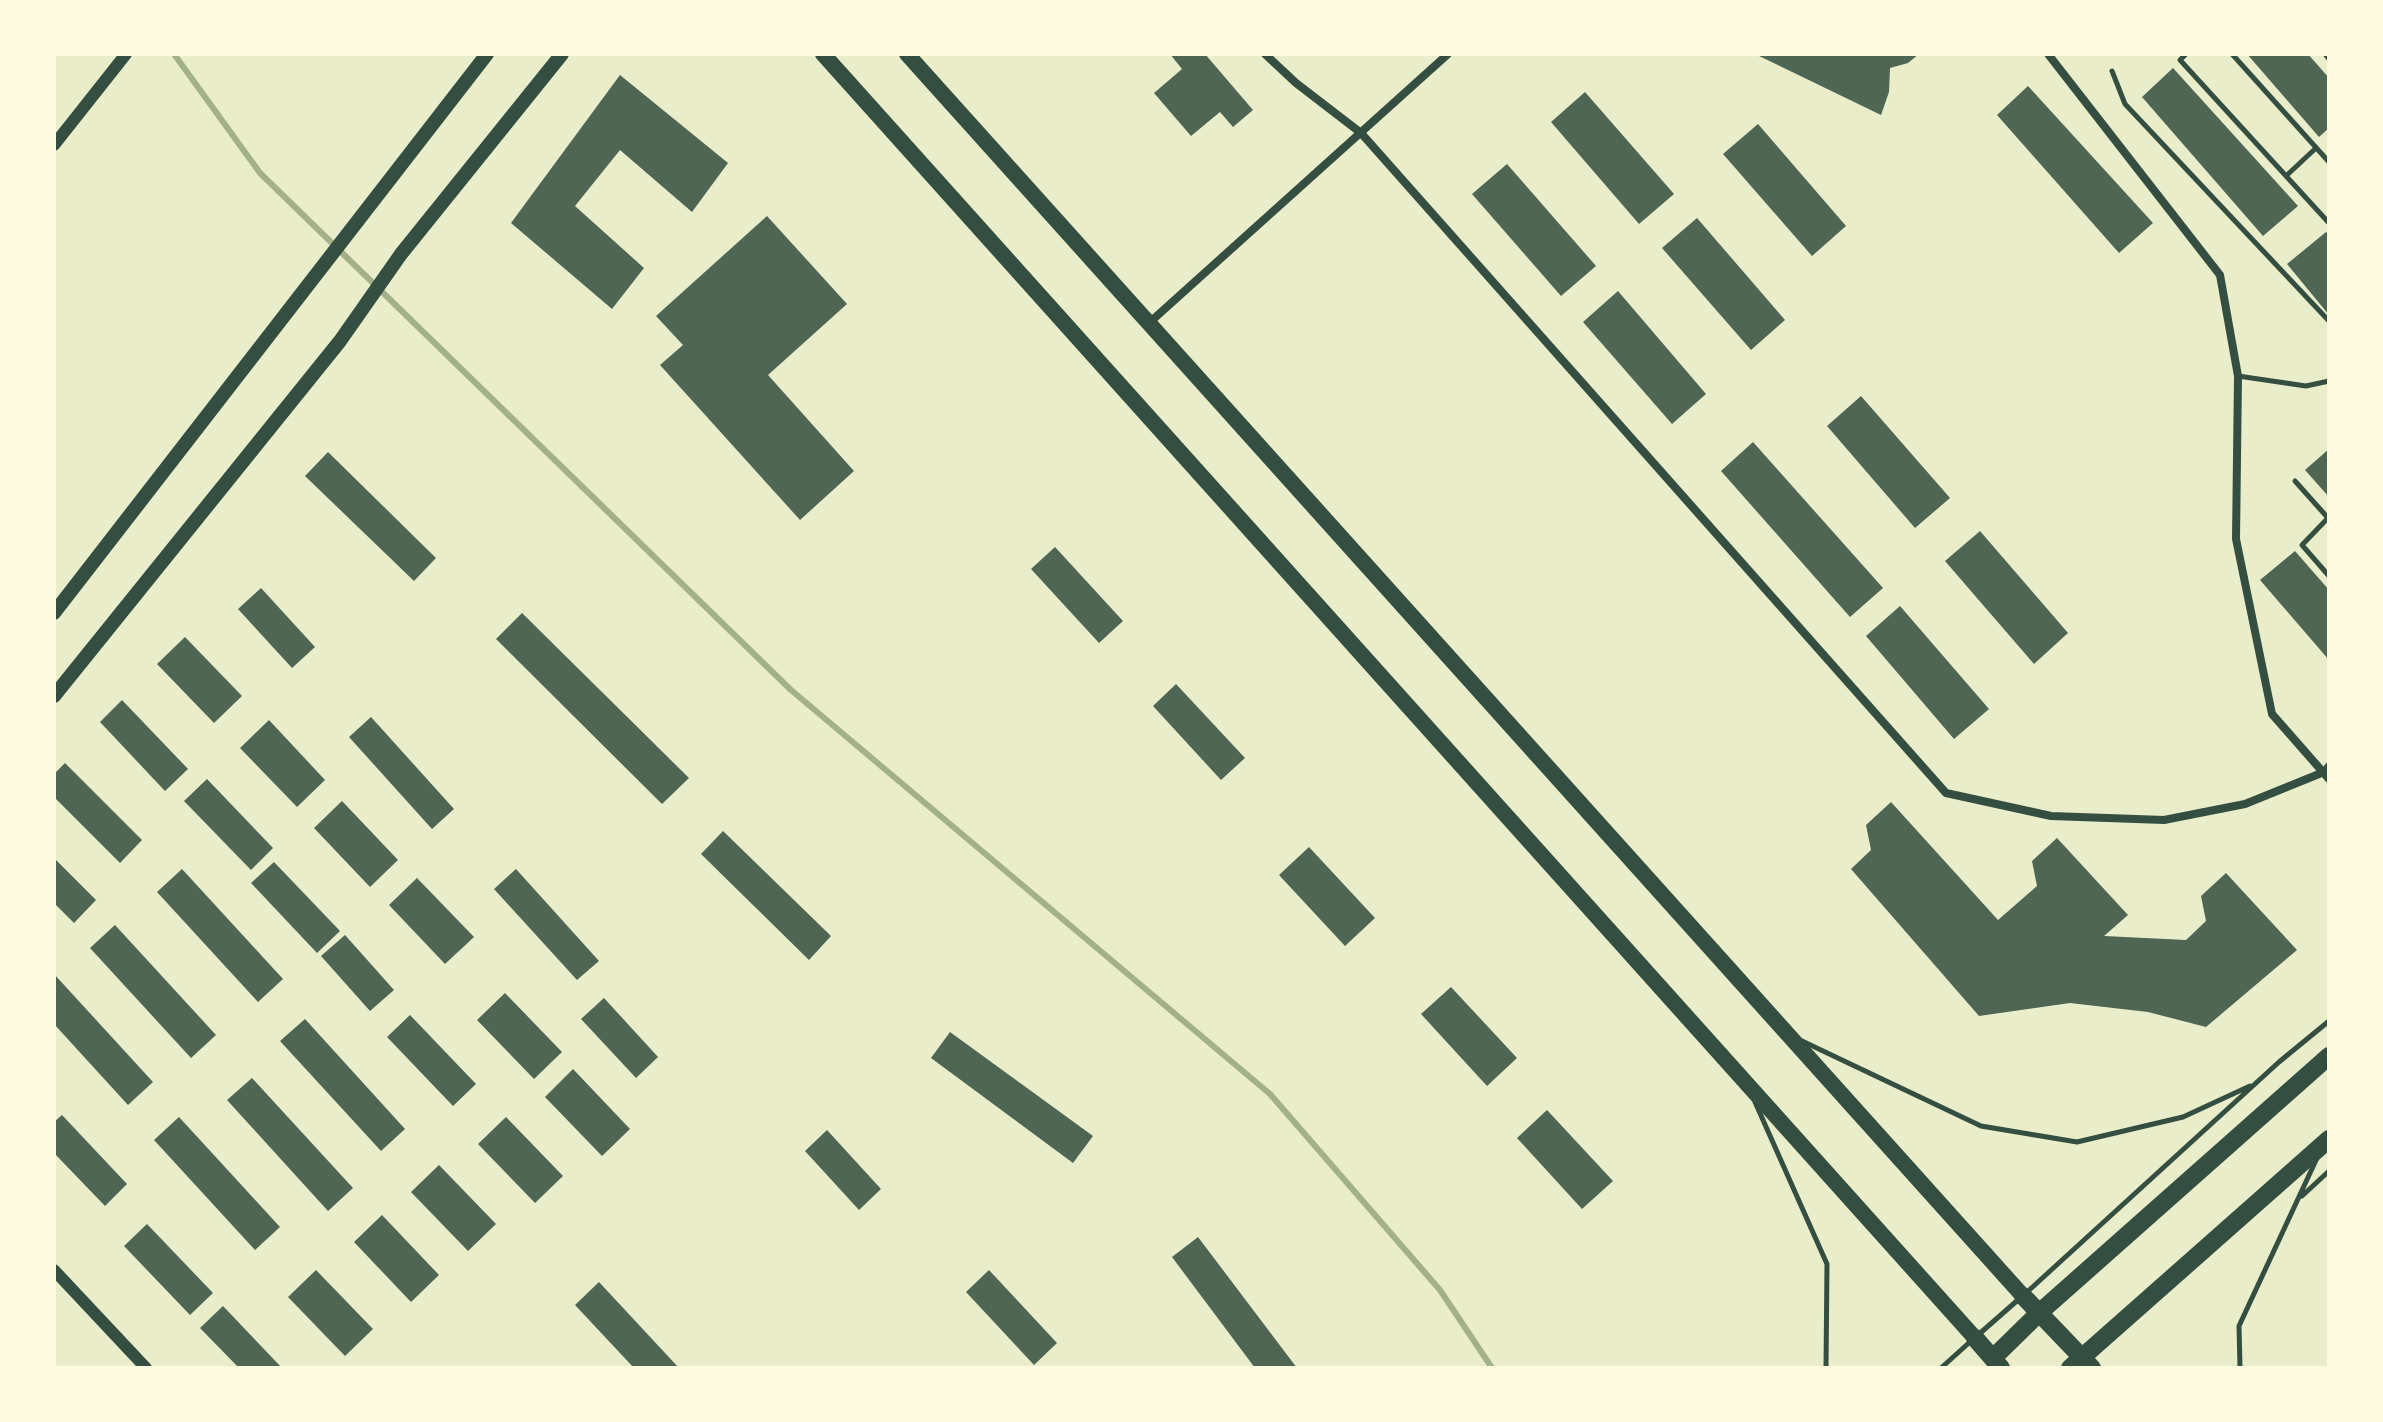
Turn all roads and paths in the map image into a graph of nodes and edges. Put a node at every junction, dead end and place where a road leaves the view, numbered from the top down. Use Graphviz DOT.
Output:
graph roads {
  1 [pos="126,54"];
  2 [pos="487,54"];
  3 [pos="562,54"];
  4 [pos="823,54"];
  5 [pos="907,54"];
  6 [pos="1265,54"];
  7 [pos="1448,54"];
  8 [pos="2048,54"];
  9 [pos="2186,54"];
  10 [pos="2232,54"];
  11 [pos="2325,54"];
  12 [pos="2329,59"];
  13 [pos="2112,71"];
  14 [pos="1361,133"];
  15 [pos="54,145"];
  16 [pos="2316,148"];
  17 [pos="2329,162"];
  18 [pos="2286,176"];
  19 [pos="2329,223"];
  20 [pos="2329,321"];
  21 [pos="1149,323"];
  22 [pos="2238,376"];
  23 [pos="2329,381"];
  24 [pos="2295,481"];
  25 [pos="2329,519"];
  26 [pos="2329,576"];
  27 [pos="54,613"];
  28 [pos="54,696"];
  29 [pos="2327,772"];
  30 [pos="2329,1021"];
  31 [pos="1789,1035"];
  32 [pos="2329,1056"];
  33 [pos="1747,1083"];
  34 [pos="2255,1084"];
  35 [pos="2327,1140"];
  36 [pos="2329,1171"];
  37 [pos="2298,1199"];
  38 [pos="54,1270"];
  39 [pos="2023,1296"];
  40 [pos="2039,1313"];
  41 [pos="1975,1338"];
  42 [pos="2081,1364"];
  43 [pos="1993,1365"];
  44 [pos="146,1368"];
  45 [pos="1826,1368"];
  46 [pos="1941,1368"];
  47 [pos="2240,1368"];
  1 -- 15 [label="street"];
  2 -- 27 [label="main road"];
  3 -- 28 [label="main road"];
  4 -- 33 [label="main road"];
  5 -- 21 [label="main road"];
  6 -- 14 [label="street"];
  7 -- 14 [label="street"];
  8 -- 22 [label="street"];
  9 -- 18 [label="lane"];
  10 -- 16 [label="lane"];
  11 -- 12 [label="lane"];
  13 -- 20 [label="lane"];
  14 -- 21 [label="street"];
  14 -- 29 [label="street"];
  16 -- 17 [label="lane"];
  16 -- 18 [label="lane"];
  18 -- 19 [label="lane"];
  21 -- 31 [label="main road"];
  22 -- 23 [label="lane"];
  22 -- 29 [label="street"];
  24 -- 25 [label="lane"];
  25 -- 26 [label="lane"];
  30 -- 34 [label="lane"];
  31 -- 34 [label="lane"];
  31 -- 39 [label="main road"];
  32 -- 40 [label="highway"];
  33 -- 41 [label="main road"];
  33 -- 45 [label="lane"];
  34 -- 39 [label="lane"];
  35 -- 37 [label="lane"];
  35 -- 42 [label="highway"];
  36 -- 37 [label="lane"];
  37 -- 47 [label="lane"];
  38 -- 44 [label="street"];
  39 -- 40 [label="highway"];
  39 -- 41 [label="lane"];
  40 -- 42 [label="highway"];
  40 -- 43 [label="highway"];
  41 -- 43 [label="highway"];
  41 -- 46 [label="lane"];
}
